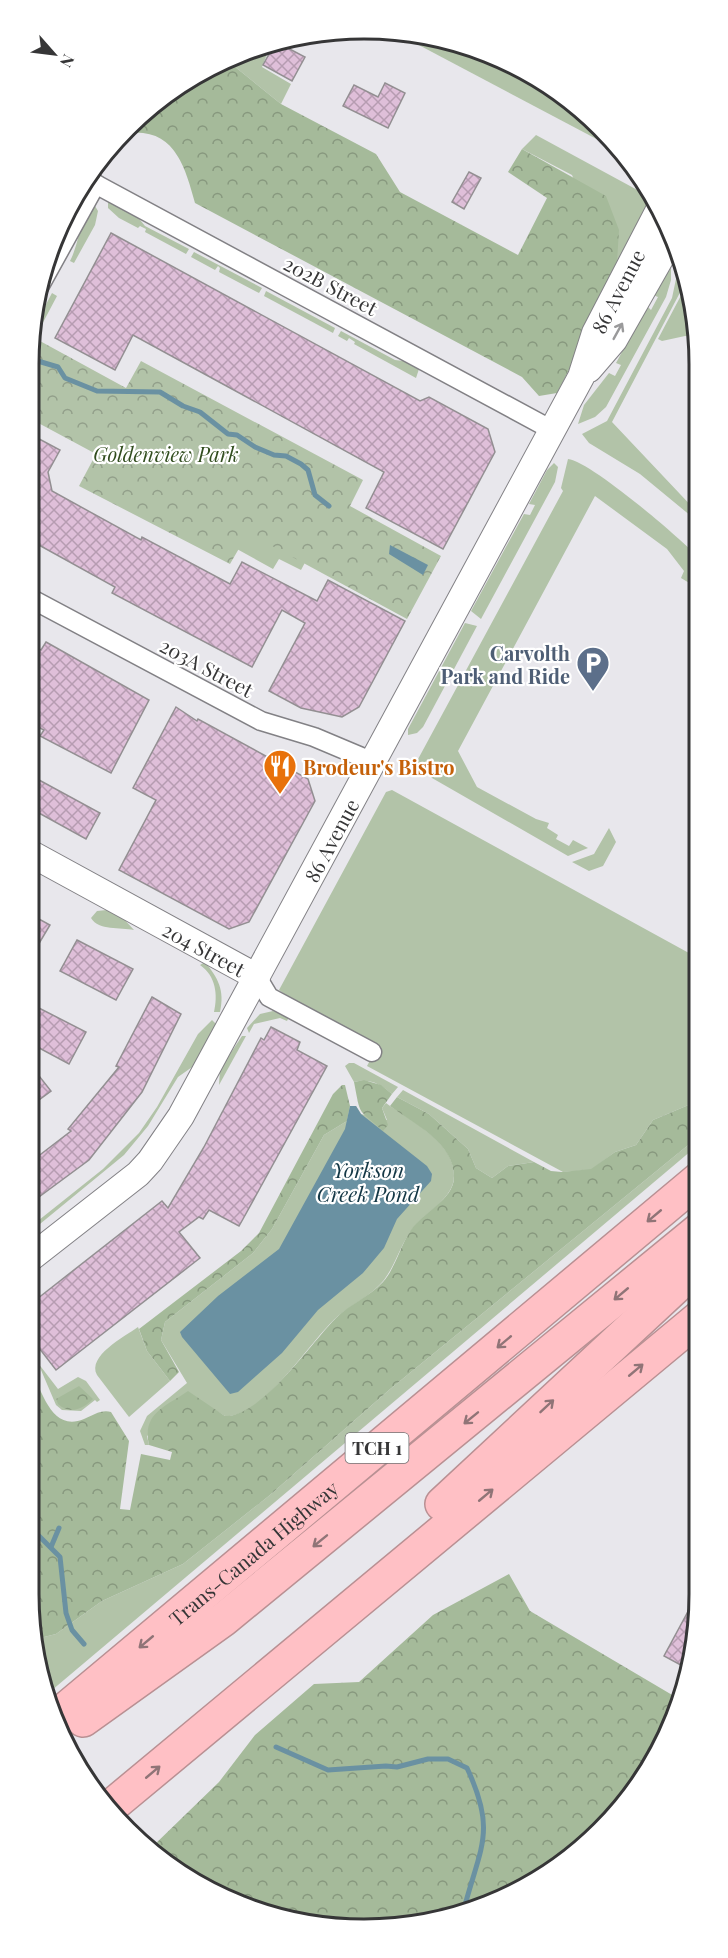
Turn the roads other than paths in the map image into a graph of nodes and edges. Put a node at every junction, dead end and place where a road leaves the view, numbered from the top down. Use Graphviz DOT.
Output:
graph roads {
  1 [pos="94,183"];
  2 [pos="662,236"];
  3 [pos="552,430"];
  4 [pos="39,603"];
  5 [pos="371,761"];
  6 [pos="39,858"];
  7 [pos="257,977"];
  8 [pos="372,1052"];
  9 [pos="689,1187"];
  10 [pos="689,1238"];
  11 [pos="39,1251"];
  12 [pos="689,1274"];
  13 [pos="689,1326"];
  14 [pos="62,1713"];
  15 [pos="69,1730"];
  16 [pos="198,1734"];
  17 [pos="115,1803"];
  1 -- 3 [label="street, 202B Street"];
  2 -- 3 [label="street, 86 Avenue"];
  3 -- 5 [label="street, 86 Avenue"];
  4 -- 5 [label="street, 203A Street"];
  5 -- 7 [label="street, 86 Avenue"];
  6 -- 7 [label="street, 204 Street"];
  7 -- 8 [label="street, 204 Street"];
  7 -- 11 [label="street, 86 Avenue"];
  9 -- 14 [label="highway, Trans-Canada Highway / TCH 1, one-way"];
  10 -- 15 [label="highway, one-way"];
  16 -- 12 [label="highway, one-way"];
  16 -- 13 [label="highway, one-way"];
  17 -- 16 [label="highway, one-way"];
}
